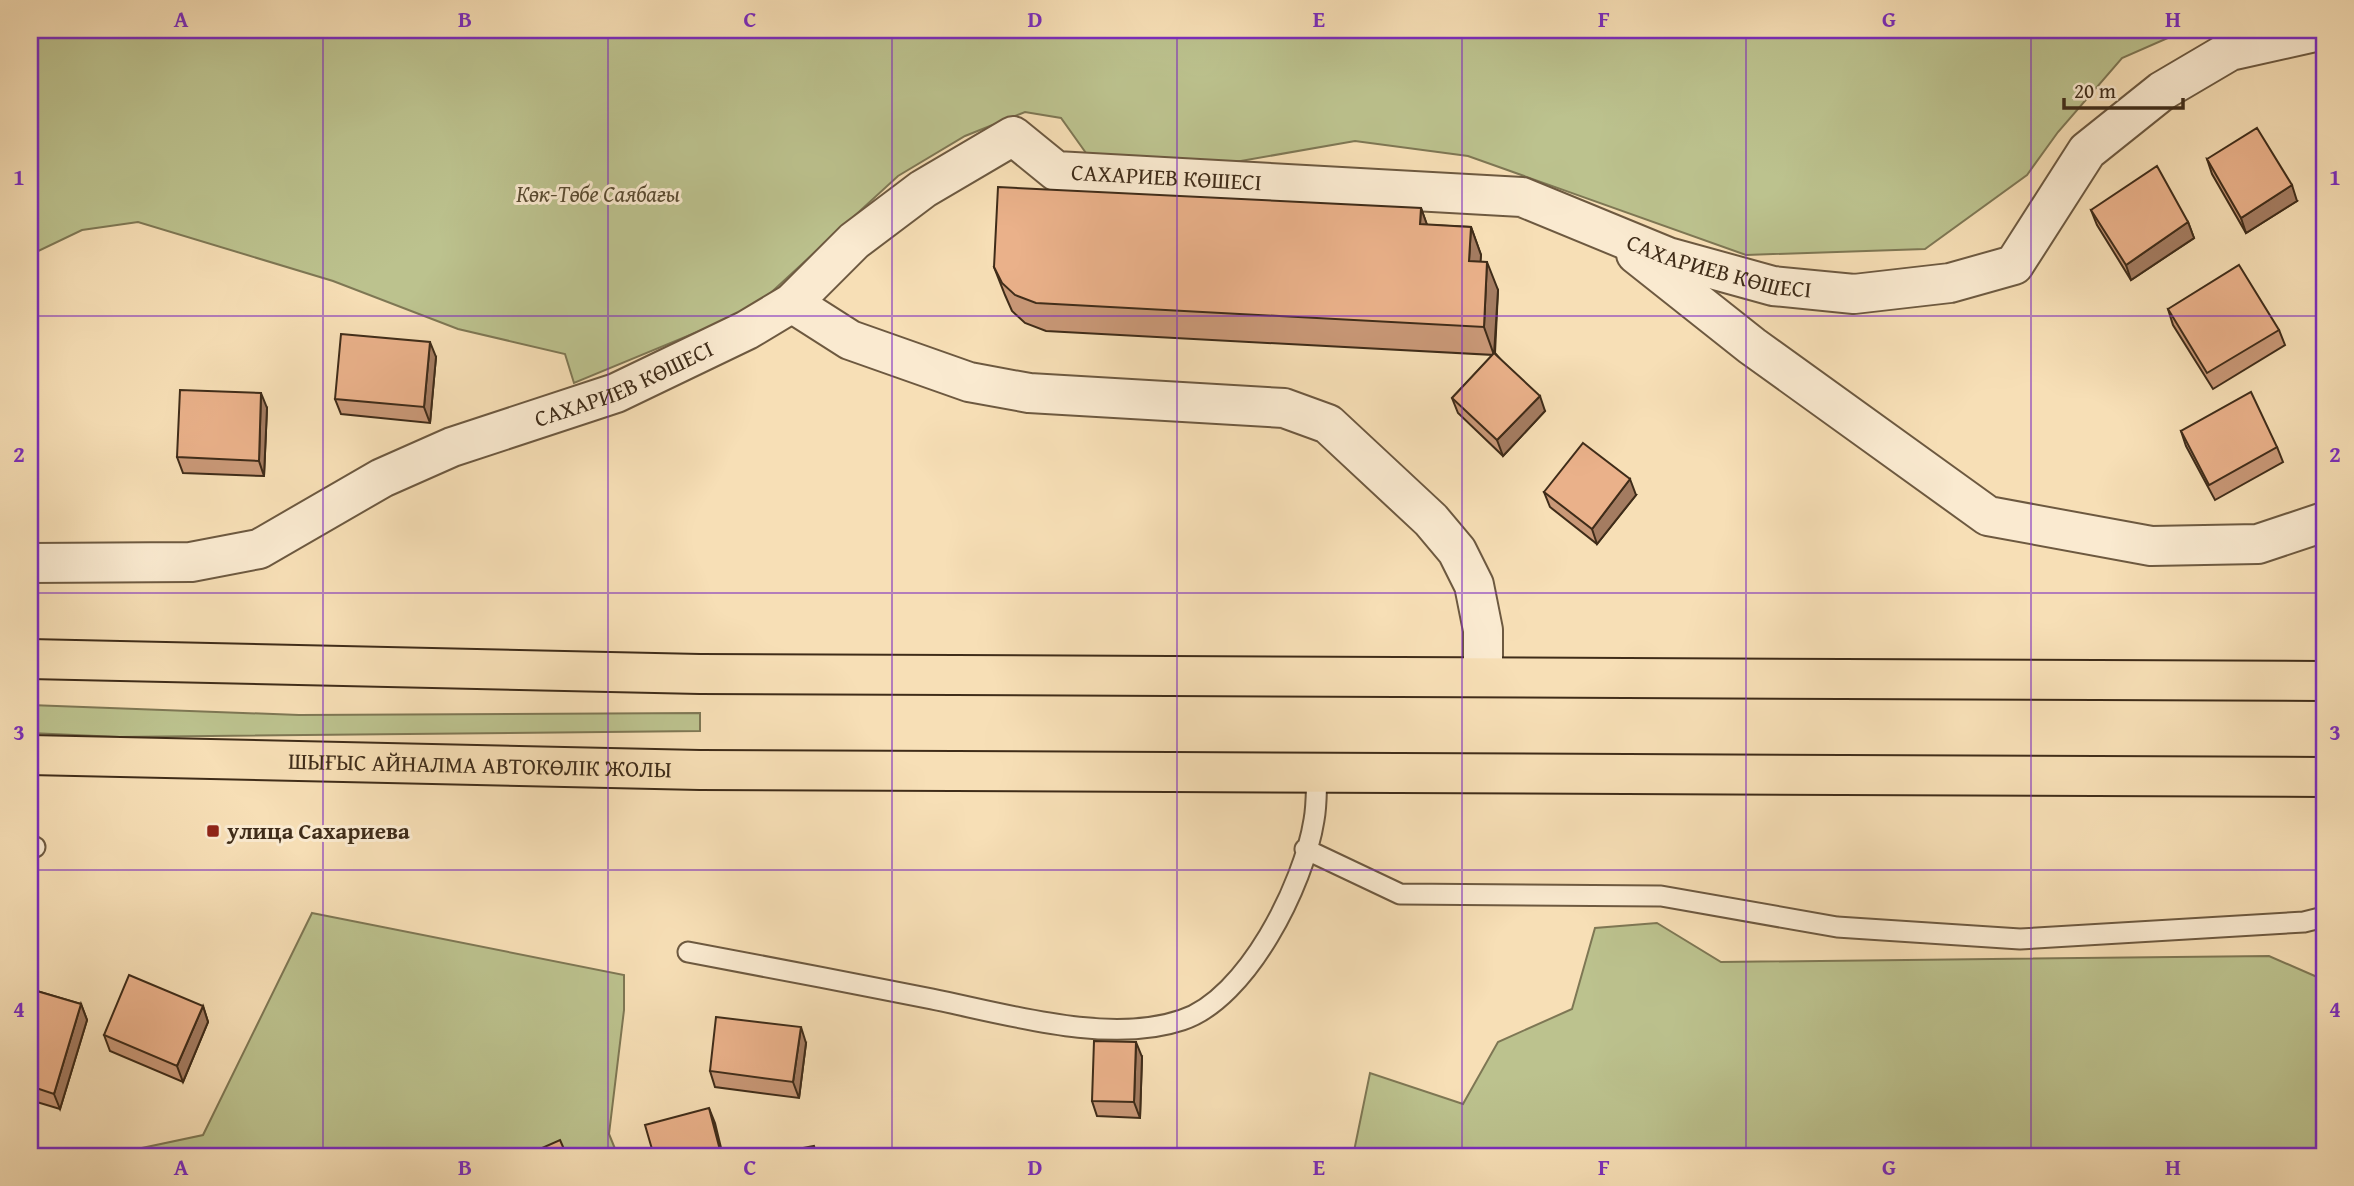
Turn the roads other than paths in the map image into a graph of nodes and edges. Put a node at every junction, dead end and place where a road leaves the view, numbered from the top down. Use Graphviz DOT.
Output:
graph roads {
  1 [pos="2324,30"];
  2 [pos="1616,237"];
  3 [pos="792,303"];
  4 [pos="2324,522"];
  5 [pos="30,563"];
  6 [pos="30,659"];
  7 [pos="1483,677"];
  8 [pos="2324,681"];
  9 [pos="30,755"];
  10 [pos="1317,772"];
  11 [pos="2324,777"];
  12 [pos="1305,849"];
  13 [pos="2324,917"];
  14 [pos="688,952"];
  1 -- 2 [label="street, САХАРИЕВ КӨШЕСІ"];
  2 -- 3 [label="street, САХАРИЕВ КӨШЕСІ"];
  2 -- 4 [label="street"];
  3 -- 5 [label="street, САХАРИЕВ КӨШЕСІ"];
  3 -- 7 [label="street"];
  6 -- 7 [label="main road"];
  7 -- 8 [label="main road"];
  9 -- 10 [label="main road, ШЫҒЫС АЙНАЛМА АВТОКӨЛІК ЖОЛЫ"];
  10 -- 11 [label="main road, ШЫҒЫС АЙНАЛМА АВТОКӨЛІК ЖОЛЫ"];
  10 -- 12 [label="lane"];
  12 -- 13 [label="lane"];
  12 -- 14 [label="lane"];
}
